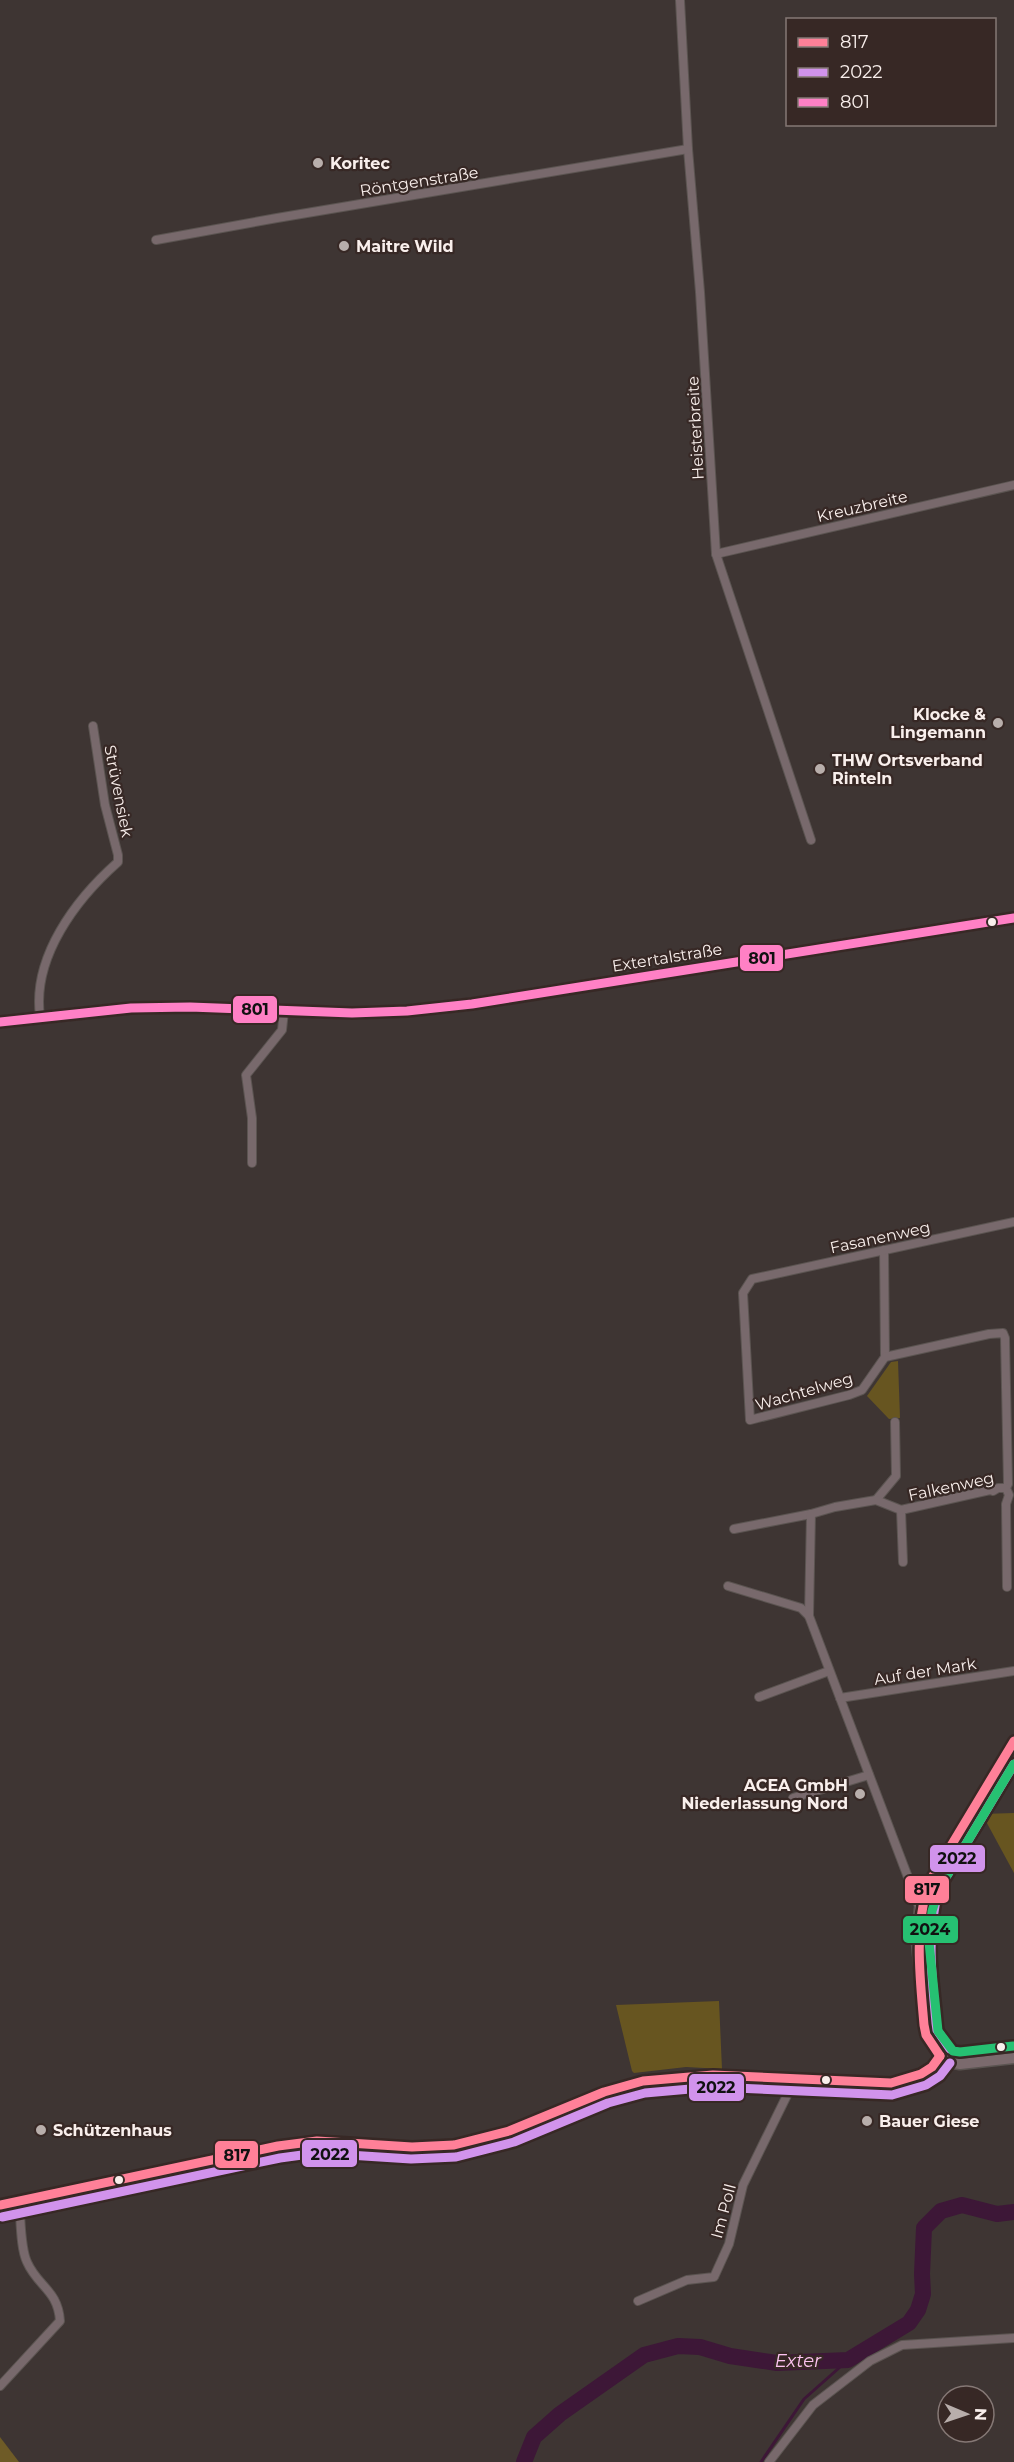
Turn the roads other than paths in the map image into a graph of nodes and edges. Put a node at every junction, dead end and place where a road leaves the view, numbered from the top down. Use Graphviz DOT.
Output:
graph roads {
  1 [pos="680,0"];
  2 [pos="688,149"];
  3 [pos="156,240"];
  4 [pos="1014,485"];
  5 [pos="716,554"];
  6 [pos="93,726"];
  7 [pos="811,840"];
  8 [pos="1014,918"];
  9 [pos="284,1011"];
  10 [pos="40,1016"];
  11 [pos="0,1022"];
  12 [pos="252,1163"];
  13 [pos="1014,1222"];
  14 [pos="884,1250"];
  15 [pos="752,1279"];
  16 [pos="885,1357"];
  17 [pos="895,1422"];
  18 [pos="1006,1488"];
  19 [pos="876,1500"];
  20 [pos="901,1510"];
  21 [pos="811,1514"];
  22 [pos="734,1529"];
  23 [pos="903,1562"];
  24 [pos="728,1586"];
  25 [pos="1007,1587"];
  26 [pos="809,1616"];
  27 [pos="829,1671"];
  28 [pos="1014,1671"];
  29 [pos="759,1697"];
  30 [pos="840,1698"];
  31 [pos="1014,1741"];
  32 [pos="869,1774"];
  33 [pos="793,1798"];
  34 [pos="920,1909"];
  35 [pos="940,2056"];
  36 [pos="1014,2058"];
  37 [pos="795,2079"];
  38 [pos="19,2202"];
  39 [pos="0,2205"];
  40 [pos="638,2301"];
  41 [pos="1014,2338"];
  42 [pos="0,2386"];
  43 [pos="769,2462"];
  1 -- 2 [label="street, Heisterbreite"];
  2 -- 3 [label="street, Röntgenstraße"];
  2 -- 5 [label="street, Heisterbreite"];
  4 -- 5 [label="street, Kreuzbreite"];
  5 -- 7 [label="street, Heisterbreite"];
  6 -- 10 [label="street, Strüvensiek"];
  8 -- 9 [label="main road, Extertalstraße"];
  9 -- 10 [label="main road, Extertalstraße"];
  9 -- 12 [label="street"];
  10 -- 11 [label="main road, Extertalstraße"];
  13 -- 14 [label="street, Fasanenweg"];
  14 -- 15 [label="street, Fasanenweg"];
  14 -- 16 [label="street"];
  15 -- 16 [label="street, Wachtelweg"];
  16 -- 18 [label="street, Falkenweg"];
  17 -- 19 [label="street, Falkenweg"];
  18 -- 20 [label="street, Falkenweg"];
  18 -- 25 [label="street, Falkenweg"];
  19 -- 20 [label="street, Falkenweg"];
  19 -- 21 [label="street"];
  20 -- 23 [label="street, Falkenweg"];
  21 -- 22 [label="street"];
  21 -- 26 [label="street"];
  24 -- 26 [label="street"];
  26 -- 27 [label="street"];
  27 -- 29 [label="street"];
  27 -- 30 [label="street"];
  28 -- 30 [label="street, Auf der Mark"];
  30 -- 32 [label="street"];
  31 -- 34 [label="main road"];
  32 -- 33 [label="street"];
  32 -- 34 [label="street"];
  34 -- 35 [label="main road"];
  35 -- 36 [label="main road"];
  35 -- 37 [label="street"];
  37 -- 38 [label="street"];
  37 -- 40 [label="street, Im Poll"];
  38 -- 39 [label="street"];
  38 -- 42 [label="street"];
  41 -- 43 [label="street"];
}
